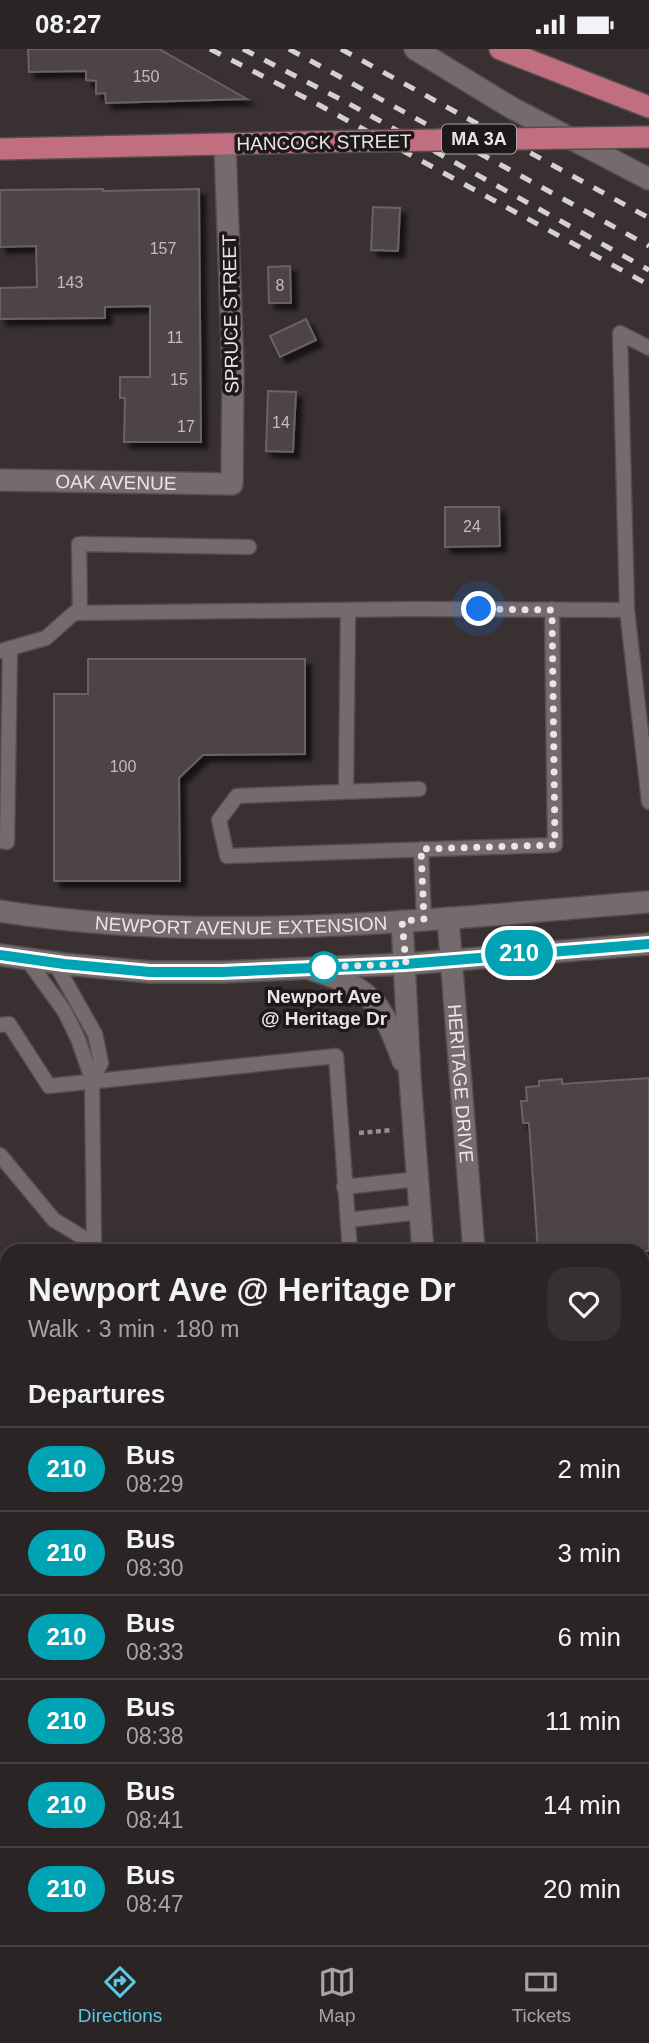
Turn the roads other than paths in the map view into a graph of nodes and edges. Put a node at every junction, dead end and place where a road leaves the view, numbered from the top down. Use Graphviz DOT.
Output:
graph roads {
  1 [pos="415,49"];
  2 [pos="500,49"];
  3 [pos="649,107"];
  4 [pos="649,137"];
  5 [pos="225,145"];
  6 [pos="0,149"];
  7 [pos="649,179"];
  8 [pos="649,348"];
  9 [pos="0,479"];
  10 [pos="232,484"];
  11 [pos="249,547"];
  12 [pos="348,610"];
  13 [pos="552,610"];
  14 [pos="627,610"];
  15 [pos="80,613"];
  16 [pos="5,650"];
  17 [pos="419,789"];
  18 [pos="346,792"];
  19 [pos="649,802"];
  20 [pos="0,841"];
  21 [pos="421,849"];
  22 [pos="649,902"];
  23 [pos="0,911"];
  24 [pos="448,918"];
  25 [pos="413,920"];
  26 [pos="649,944"];
  27 [pos="0,955"];
  28 [pos="26,958"];
  29 [pos="451,958"];
  30 [pos="55,963"];
  31 [pos="406,964"];
  32 [pos="305,967"];
  33 [pos="0,1025"];
  34 [pos="410,1078"];
  35 [pos="92,1079"];
  36 [pos="0,1154"];
  37 [pos="418,1179"];
  38 [pos="344,1187"];
  39 [pos="420,1212"];
  40 [pos="348,1220"];
  41 [pos="88,1244"];
  42 [pos="94,1244"];
  43 [pos="350,1244"];
  44 [pos="422,1244"];
  45 [pos="473,1244"];
  1 -- 7 [label="street"];
  2 -- 3 [label="main road"];
  4 -- 5 [label="main road, HANCOCK STREET / MA 3A, bridge"];
  5 -- 6 [label="main road, HANCOCK STREET / MA 3A"];
  5 -- 10 [label="street, SPRUCE STREET"];
  8 -- 14 [label="lane"];
  9 -- 10 [label="street, OAK AVENUE"];
  11 -- 15 [label="lane"];
  12 -- 13 [label="lane"];
  12 -- 15 [label="lane"];
  12 -- 18 [label="lane"];
  13 -- 14 [label="lane"];
  13 -- 21 [label="lane"];
  14 -- 19 [label="lane"];
  15 -- 16 [label="lane"];
  16 -- 20 [label="lane"];
  17 -- 18 [label="lane"];
  18 -- 21 [label="lane"];
  21 -- 25 [label="lane"];
  22 -- 24 [label="street, NEWPORT AVENUE EXTENSION"];
  23 -- 25 [label="street, NEWPORT AVENUE EXTENSION"];
  24 -- 25 [label="street, NEWPORT AVENUE EXTENSION"];
  24 -- 29 [label="street, HERITAGE DRIVE"];
  25 -- 31 [label="street"];
  26 -- 29 [label="street"];
  27 -- 28 [label="street"];
  28 -- 30 [label="street"];
  28 -- 35 [label="lane"];
  29 -- 31 [label="street"];
  29 -- 45 [label="street, HERITAGE DRIVE"];
  30 -- 32 [label="street"];
  30 -- 35 [label="lane"];
  31 -- 32 [label="street"];
  31 -- 34 [label="street"];
  32 -- 34 [label="street"];
  33 -- 35 [label="lane"];
  34 -- 37 [label="street"];
  35 -- 38 [label="lane"];
  35 -- 42 [label="lane"];
  36 -- 41 [label="lane"];
  37 -- 38 [label="lane"];
  37 -- 39 [label="street"];
  38 -- 40 [label="lane"];
  39 -- 40 [label="lane"];
  39 -- 44 [label="street"];
  40 -- 43 [label="lane"];
}
